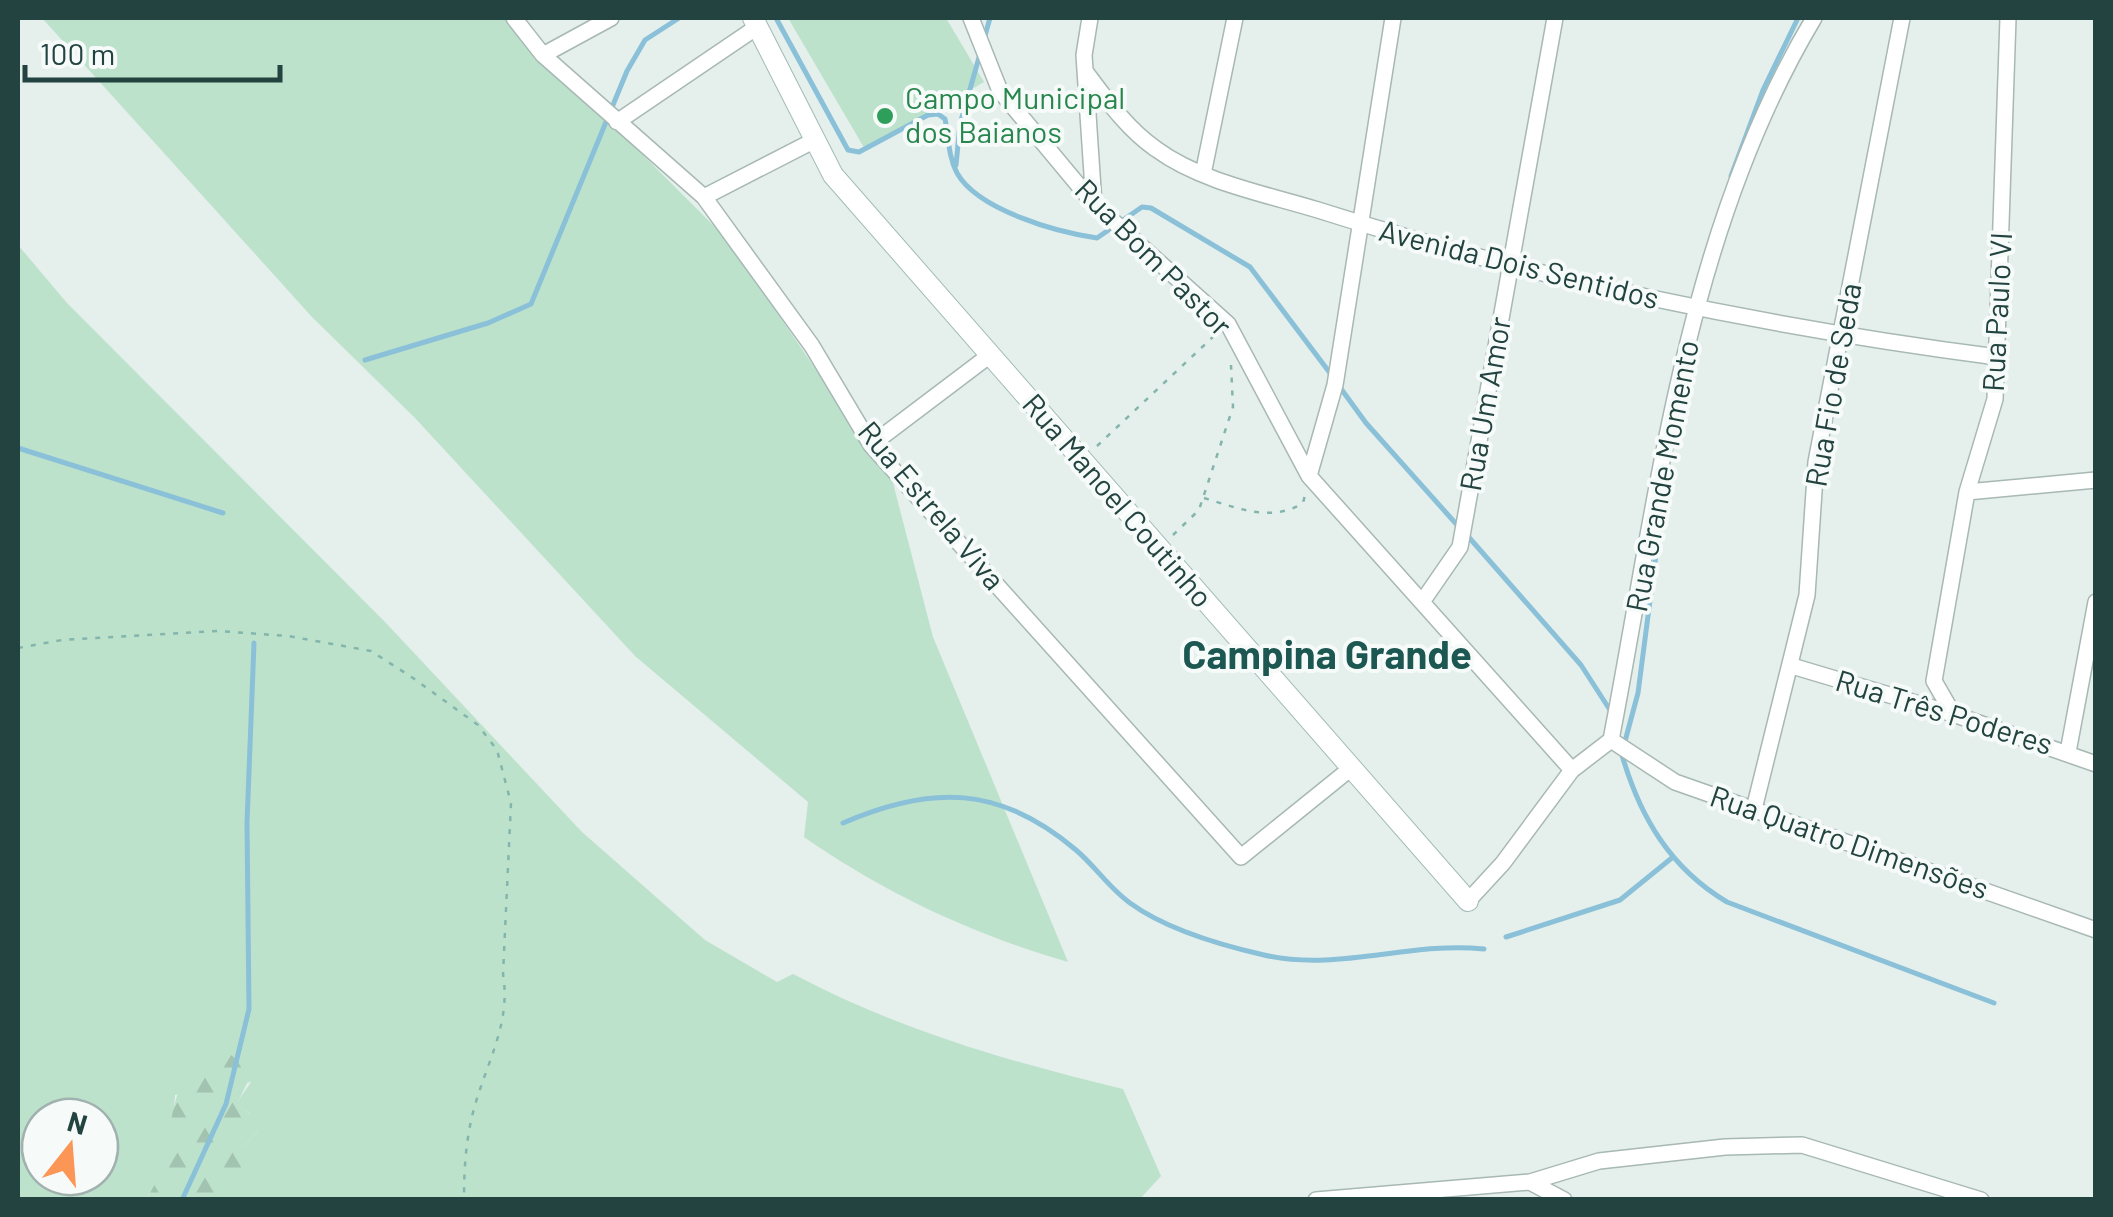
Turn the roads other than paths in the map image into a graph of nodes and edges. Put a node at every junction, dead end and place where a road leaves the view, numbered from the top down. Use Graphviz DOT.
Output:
graph roads {
  1 [pos="514,18"];
  2 [pos="612,18"];
  3 [pos="971,18"];
  4 [pos="1090,18"];
  5 [pos="1235,18"];
  6 [pos="1393,18"];
  7 [pos="1554,18"];
  8 [pos="1814,18"];
  9 [pos="1902,18"];
  10 [pos="2008,18"];
  11 [pos="755,22"];
  12 [pos="543,55"];
  13 [pos="1085,71"];
  14 [pos="617,122"];
  15 [pos="815,140"];
  16 [pos="1203,174"];
  17 [pos="704,197"];
  18 [pos="1094,204"];
  19 [pos="1363,225"];
  20 [pos="1511,266"];
  21 [pos="1697,310"];
  22 [pos="1842,337"];
  23 [pos="990,355"];
  24 [pos="1998,358"];
  25 [pos="871,446"];
  26 [pos="1309,476"];
  27 [pos="2096,480"];
  28 [pos="1967,492"];
  29 [pos="1422,602"];
  30 [pos="2096,602"];
  31 [pos="1792,666"];
  32 [pos="1953,714"];
  33 [pos="1611,740"];
  34 [pos="2068,752"];
  35 [pos="2096,764"];
  36 [pos="1350,769"];
  37 [pos="1572,770"];
  38 [pos="1754,809"];
  39 [pos="1468,900"];
  40 [pos="2096,930"];
  41 [pos="1530,1182"];
  42 [pos="1316,1200"];
  43 [pos="1564,1200"];
  44 [pos="1981,1200"];
  1 -- 12 [label="street, Rua Estrela Viva"];
  2 -- 12 [label="street"];
  3 -- 18 [label="street, Rua Bom Pastor"];
  4 -- 13 [label="street"];
  5 -- 16 [label="street"];
  6 -- 19 [label="street"];
  7 -- 20 [label="street, Rua Um Amor"];
  8 -- 21 [label="street, Rua Grande Momento"];
  9 -- 22 [label="street, Rua Fio de Seda"];
  10 -- 24 [label="street, Rua Paulo VI"];
  11 -- 14 [label="street"];
  11 -- 15 [label="street, Rua Manoel Coutinho"];
  12 -- 14 [label="street, Rua Estrela Viva"];
  13 -- 16 [label="street, Avenida Dois Sentidos"];
  13 -- 18 [label="street"];
  14 -- 17 [label="street, Rua Estrela Viva"];
  15 -- 17 [label="street"];
  15 -- 23 [label="street, Rua Manoel Coutinho"];
  16 -- 19 [label="street, Avenida Dois Sentidos"];
  17 -- 25 [label="street, Rua Estrela Viva"];
  18 -- 26 [label="street, Rua Bom Pastor"];
  19 -- 20 [label="street, Avenida Dois Sentidos"];
  19 -- 26 [label="street"];
  20 -- 21 [label="street, Avenida Dois Sentidos"];
  20 -- 29 [label="street, Rua Um Amor"];
  21 -- 22 [label="street, Avenida Dois Sentidos"];
  21 -- 33 [label="street, Rua Grande Momento"];
  22 -- 24 [label="street, Avenida Dois Sentidos"];
  22 -- 31 [label="street, Rua Fio de Seda"];
  23 -- 25 [label="street"];
  23 -- 36 [label="street, Rua Manoel Coutinho"];
  24 -- 28 [label="street, Rua Paulo VI"];
  25 -- 36 [label="street, Rua Estrela Viva"];
  26 -- 29 [label="street, Rua Bom Pastor"];
  27 -- 28 [label="street"];
  28 -- 32 [label="street, Rua Paulo VI"];
  29 -- 37 [label="street, Rua Bom Pastor"];
  30 -- 34 [label="street"];
  31 -- 32 [label="street, Rua Três Poderes"];
  31 -- 38 [label="street, Rua Fio de Seda"];
  32 -- 34 [label="street, Rua Três Poderes"];
  33 -- 37 [label="street"];
  33 -- 38 [label="street, Rua Quatro Dimensões"];
  34 -- 35 [label="street, Rua Três Poderes"];
  36 -- 39 [label="street, Rua Manoel Coutinho"];
  37 -- 39 [label="street"];
  38 -- 40 [label="street, Rua Quatro Dimensões"];
  41 -- 42 [label="street"];
  41 -- 43 [label="street"];
  41 -- 44 [label="street"];
}
